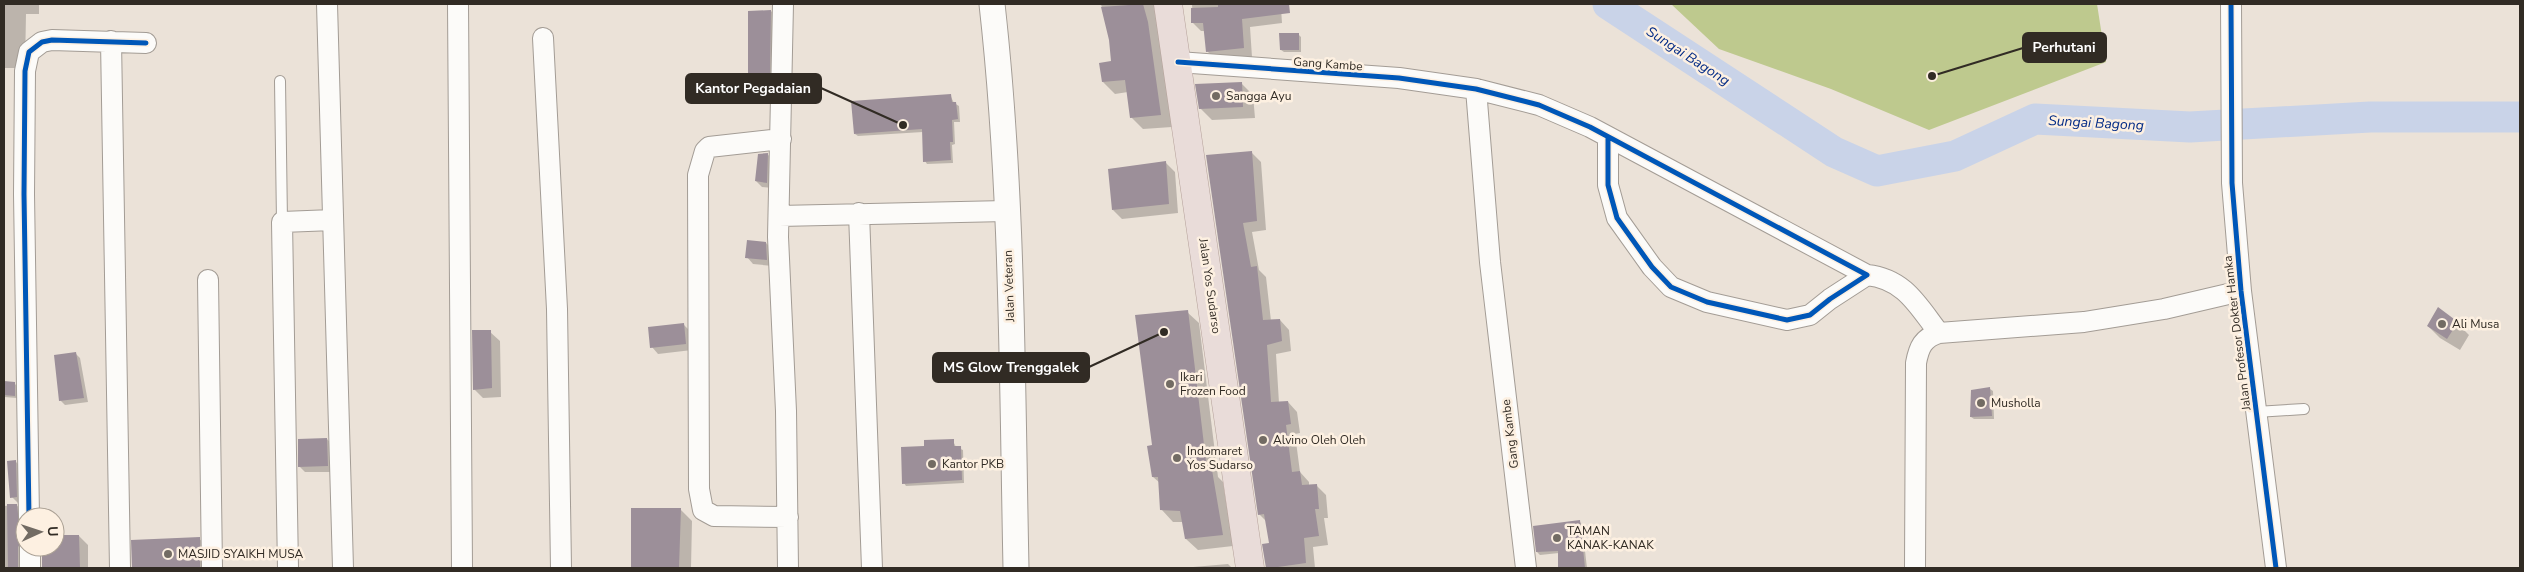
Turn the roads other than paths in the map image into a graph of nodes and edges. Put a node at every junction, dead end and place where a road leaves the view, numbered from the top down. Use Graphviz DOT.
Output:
graph roads {
  1 [pos="327,4"];
  2 [pos="458,4"];
  3 [pos="783,4"];
  4 [pos="992,4"];
  5 [pos="1168,4"];
  6 [pos="2231,4"];
  7 [pos="544,38"];
  8 [pos="111,41"];
  9 [pos="146,43"];
  10 [pos="1178,62"];
  11 [pos="280,81"];
  12 [pos="1476,89"];
  13 [pos="1608,138"];
  14 [pos="781,139"];
  15 [pos="1006,211"];
  16 [pos="859,214"];
  17 [pos="779,216"];
  18 [pos="333,220"];
  19 [pos="282,222"];
  20 [pos="1867,276"];
  21 [pos="208,280"];
  22 [pos="2241,290"];
  23 [pos="1939,333"];
  24 [pos="2304,409"];
  25 [pos="2256,412"];
  26 [pos="30,507"];
  27 [pos="788,516"];
  28 [pos="1250,564"];
  29 [pos="120,568"];
  30 [pos="212,568"];
  31 [pos="288,568"];
  32 [pos="343,568"];
  33 [pos="462,568"];
  34 [pos="561,568"];
  35 [pos="788,568"];
  36 [pos="872,568"];
  37 [pos="1016,568"];
  38 [pos="1526,568"];
  39 [pos="1915,568"];
  40 [pos="2276,568"];
  1 -- 18 [label="street"];
  2 -- 33 [label="street"];
  3 -- 14 [label="street"];
  4 -- 15 [label="street, Jalan Veteran"];
  5 -- 10 [label="highway, Jalan Yos Sudarso"];
  6 -- 22 [label="street, Jalan Profesor Dokter Hamka"];
  7 -- 34 [label="street"];
  8 -- 9 [label="street"];
  8 -- 26 [label="street"];
  8 -- 29 [label="street"];
  10 -- 12 [label="street, Gang Kambe"];
  10 -- 28 [label="highway, Jalan Yos Sudarso"];
  11 -- 19 [label="lane"];
  12 -- 13 [label="street"];
  12 -- 38 [label="street, Gang Kambe"];
  13 -- 20 [label="street"];
  13 -- 20 [label="street"];
  14 -- 17 [label="street"];
  14 -- 27 [label="street"];
  15 -- 16 [label="street"];
  15 -- 37 [label="street, Jalan Veteran"];
  16 -- 17 [label="street"];
  16 -- 36 [label="street"];
  17 -- 27 [label="street"];
  18 -- 19 [label="street"];
  18 -- 32 [label="street"];
  19 -- 31 [label="street"];
  20 -- 23 [label="street"];
  21 -- 30 [label="street"];
  22 -- 23 [label="street"];
  22 -- 25 [label="street, Jalan Profesor Dokter Hamka"];
  23 -- 39 [label="street"];
  24 -- 25 [label="lane"];
  25 -- 40 [label="street, Jalan Profesor Dokter Hamka"];
  27 -- 35 [label="street"];
}
